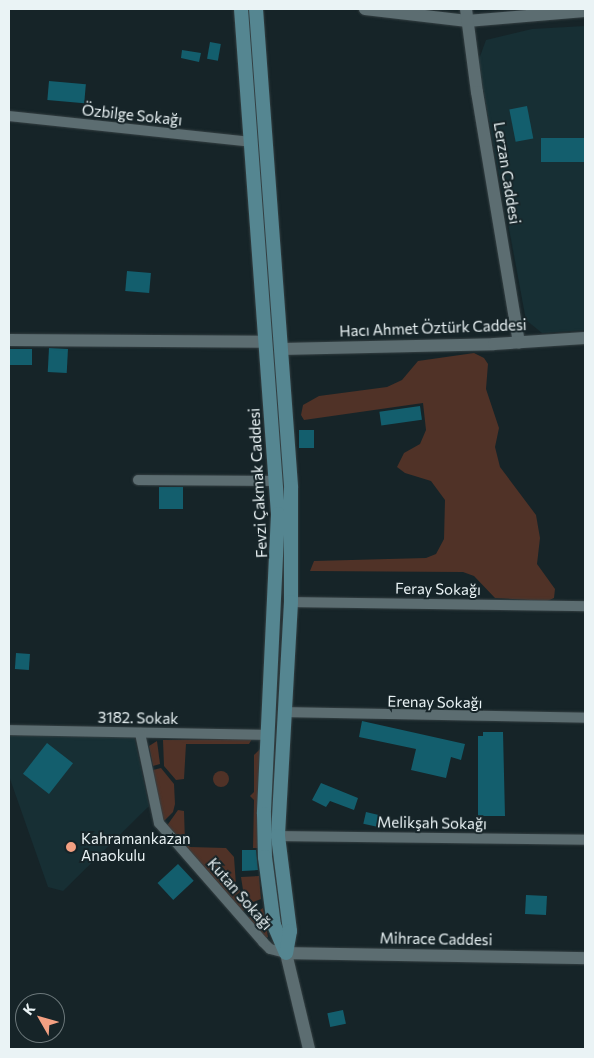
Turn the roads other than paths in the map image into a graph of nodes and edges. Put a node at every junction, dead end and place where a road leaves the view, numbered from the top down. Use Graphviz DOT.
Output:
graph roads {
  1 [pos="241,9"];
  2 [pos="256,9"];
  3 [pos="365,9"];
  4 [pos="585,11"];
  5 [pos="466,15"];
  6 [pos="9,116"];
  7 [pos="251,142"];
  8 [pos="585,338"];
  9 [pos="9,340"];
  10 [pos="266,342"];
  11 [pos="519,343"];
  12 [pos="281,349"];
  13 [pos="138,480"];
  14 [pos="277,481"];
  15 [pos="291,602"];
  16 [pos="585,606"];
  17 [pos="285,712"];
  18 [pos="585,718"];
  19 [pos="9,730"];
  20 [pos="140,733"];
  21 [pos="268,735"];
  22 [pos="278,836"];
  23 [pos="585,840"];
  24 [pos="286,953"];
  25 [pos="585,958"];
  26 [pos="309,1049"];
  1 -- 7 [label="main road, Fevzi Çakmak Caddesi"];
  2 -- 12 [label="main road, Fevzi Çakmak Caddesi"];
  3 -- 5 [label="street"];
  4 -- 5 [label="street"];
  5 -- 11 [label="street, Lerzan Caddesi"];
  6 -- 7 [label="street, Özbilge Sokağı"];
  7 -- 10 [label="main road, Fevzi Çakmak Caddesi"];
  8 -- 11 [label="street, Hacı Ahmet Öztürk Caddesi"];
  9 -- 10 [label="street"];
  10 -- 14 [label="main road, Fevzi Çakmak Caddesi"];
  11 -- 12 [label="street, Hacı Ahmet Öztürk Caddesi"];
  12 -- 15 [label="main road, Fevzi Çakmak Caddesi"];
  13 -- 14 [label="street"];
  14 -- 21 [label="main road, Fevzi Çakmak Caddesi"];
  15 -- 16 [label="street, Feray Sokağı"];
  15 -- 17 [label="main road, Fevzi Çakmak Caddesi"];
  17 -- 18 [label="street, Erenay Sokağı"];
  17 -- 22 [label="main road, Fevzi Çakmak Caddesi"];
  19 -- 20 [label="street, 3182. Sokak"];
  20 -- 21 [label="street, 3182. Sokak"];
  20 -- 24 [label="street, Kutan Sokağı"];
  21 -- 24 [label="main road, Fevzi Çakmak Caddesi"];
  22 -- 23 [label="street, Melikşah Sokağı"];
  22 -- 24 [label="main road, Fevzi Çakmak Caddesi"];
  24 -- 25 [label="street, Mihrace Caddesi"];
  24 -- 26 [label="street, Fevzi Çakmak Caddesi"];
}
